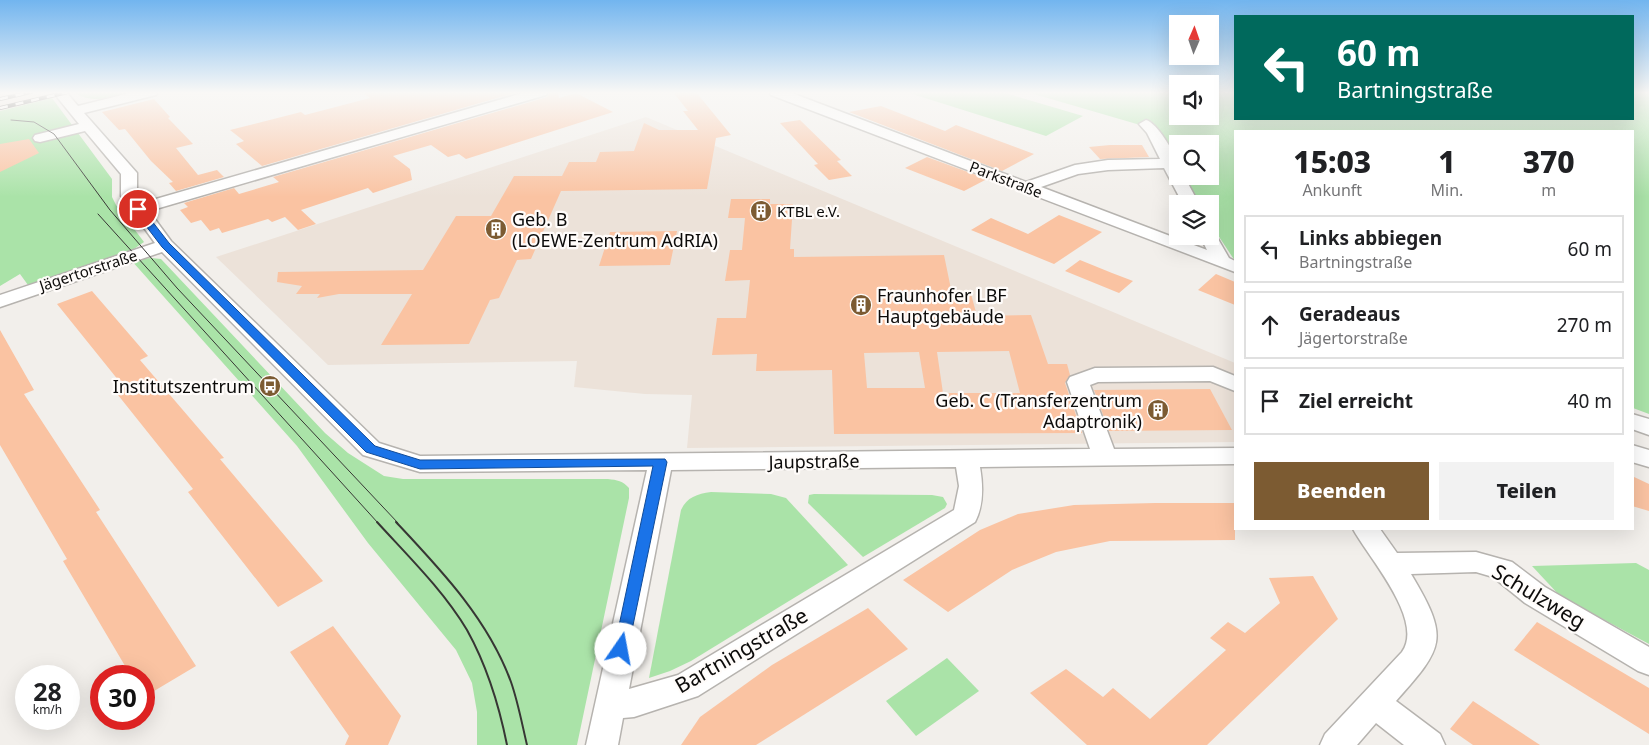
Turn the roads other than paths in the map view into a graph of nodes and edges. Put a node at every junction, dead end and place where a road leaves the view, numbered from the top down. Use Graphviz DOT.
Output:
graph roads {
  1 [pos="86,127"];
  2 [pos="90,127"];
  3 [pos="418,127"];
  4 [pos="868,127"];
  5 [pos="1148,127"];
  6 [pos="40,138"];
  7 [pos="1169,161"];
  8 [pos="1169,163"];
  9 [pos="1027,187"];
  10 [pos="138,209"];
  11 [pos="166,245"];
  12 [pos="1214,245"];
  13 [pos="1228,264"];
  14 [pos="2,293"];
  15 [pos="1234,384"];
  16 [pos="1634,422"];
  17 [pos="1649,427"];
  18 [pos="1634,454"];
  19 [pos="1234,456"];
  20 [pos="1105,457"];
  21 [pos="1649,458"];
  22 [pos="967,459"];
  23 [pos="661,462"];
  24 [pos="1367,530"];
  25 [pos="1389,564"];
  26 [pos="1649,662"];
  27 [pos="1375,704"];
  28 [pos="610,705"];
  29 [pos="602,745"];
  30 [pos="1336,745"];
  31 [pos="1429,745"];
  1 -- 6 [label="street"];
  2 -- 10 [label="street, Jägertorstraße"];
  3 -- 10 [label="street"];
  4 -- 9 [label="street, Parkstraße"];
  5 -- 7 [label="street"];
  8 -- 9 [label="street"];
  9 -- 13 [label="street, Parkstraße"];
  10 -- 11 [label="street, Jägertorstraße"];
  11 -- 14 [label="street, Jägertorstraße"];
  11 -- 23 [label="street"];
  12 -- 13 [label="street"];
  15 -- 20 [label="street"];
  16 -- 17 [label="street"];
  18 -- 21 [label="street"];
  19 -- 20 [label="street, Jaupstraße"];
  20 -- 22 [label="street, Jaupstraße"];
  22 -- 23 [label="street, Jaupstraße"];
  22 -- 28 [label="street, Bartningstraße"];
  23 -- 28 [label="street"];
  24 -- 25 [label="street"];
  25 -- 26 [label="street, Schulzweg"];
  25 -- 27 [label="street"];
  27 -- 30 [label="street"];
  27 -- 31 [label="street"];
  28 -- 29 [label="street"];
}
